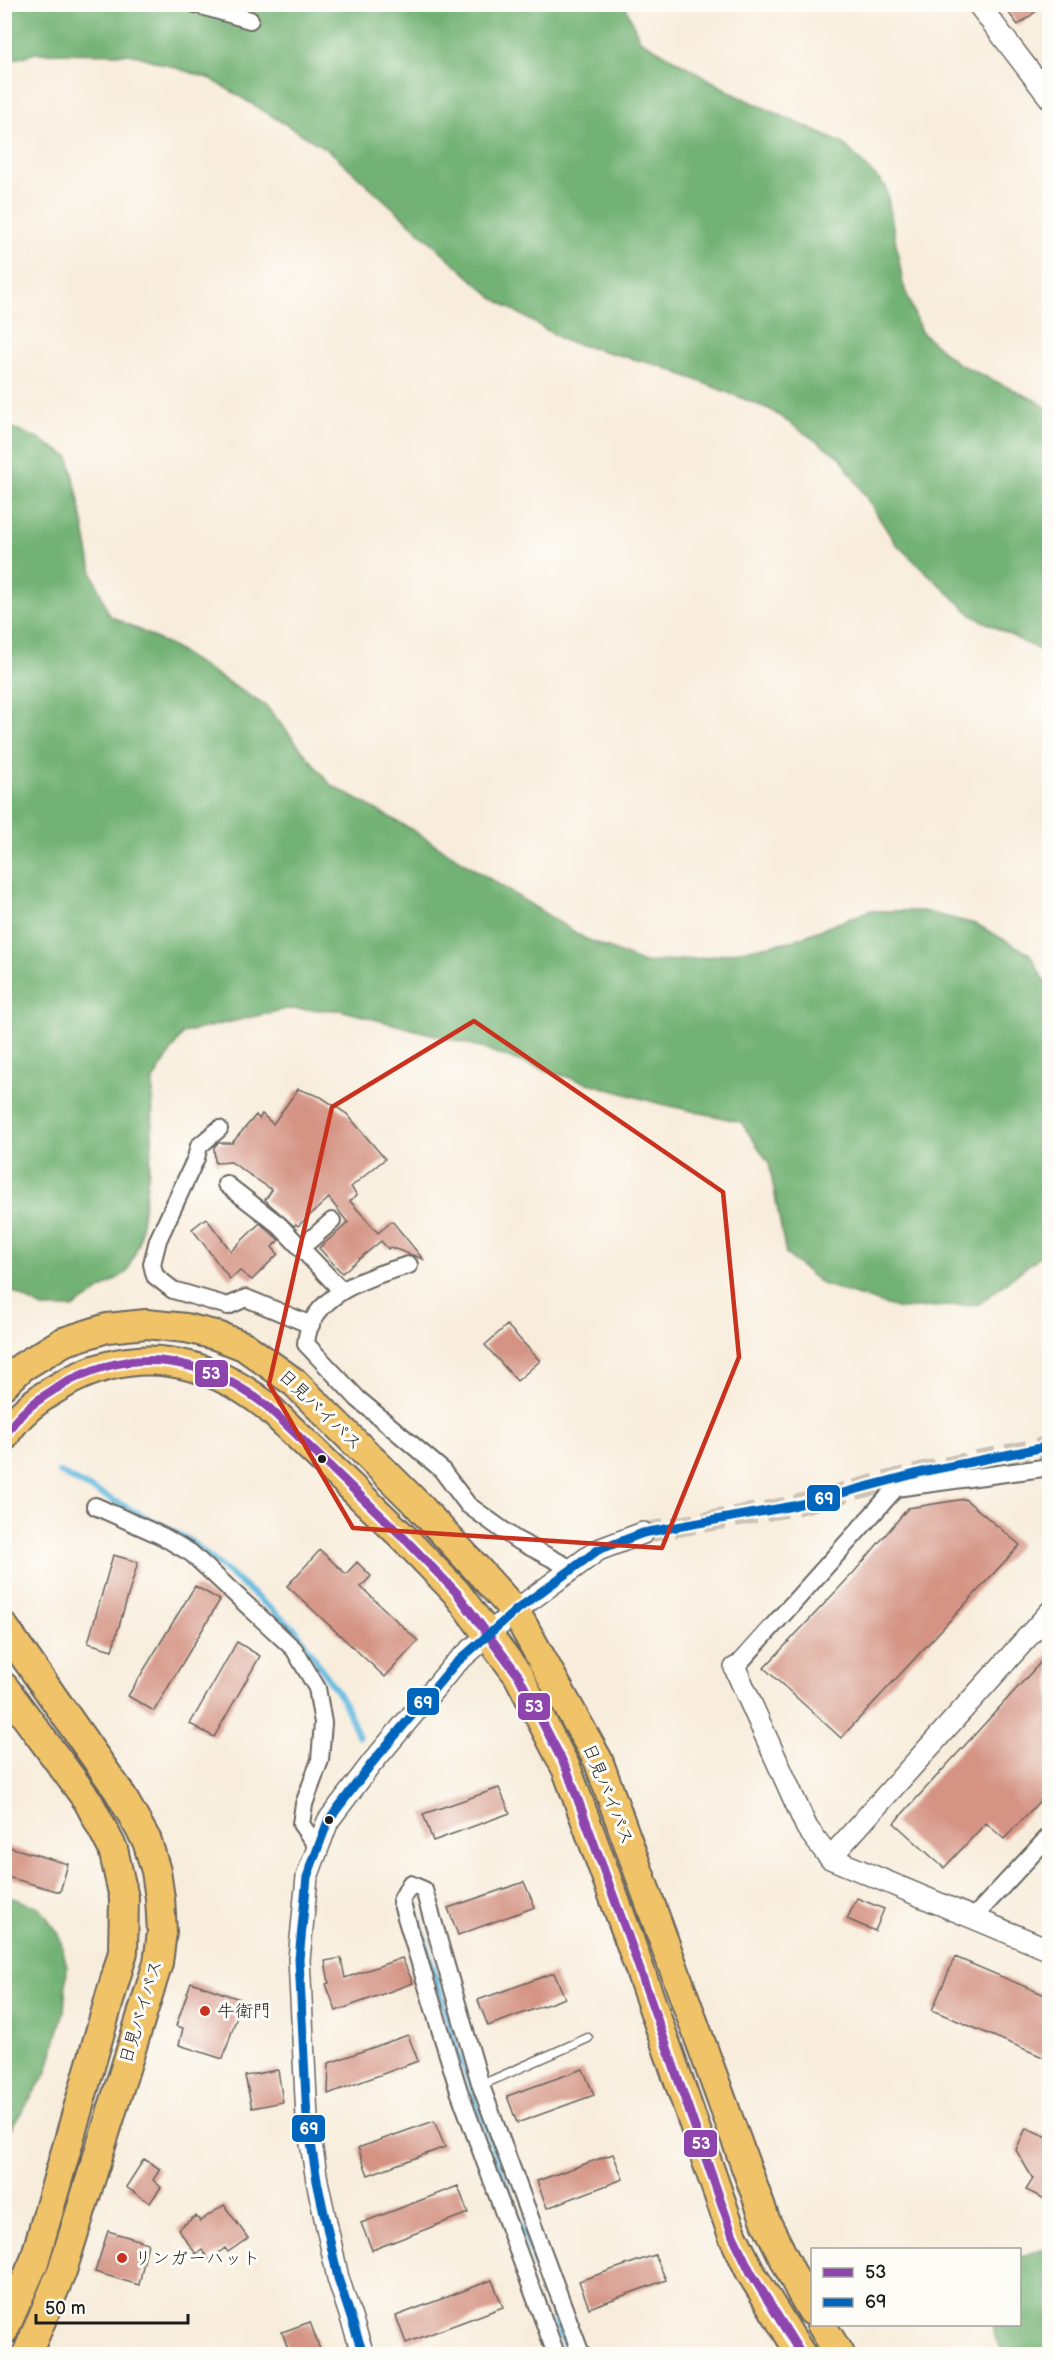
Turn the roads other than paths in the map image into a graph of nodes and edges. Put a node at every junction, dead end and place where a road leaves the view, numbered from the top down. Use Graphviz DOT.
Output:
graph roads {
  1 [pos="195,4"];
  2 [pos="978,4"];
  3 [pos="250,20"];
  4 [pos="1050,98"];
  5 [pos="219,1129"];
  6 [pos="226,1184"];
  7 [pos="332,1221"];
  8 [pos="301,1248"];
  9 [pos="409,1265"];
  10 [pos="342,1291"];
  11 [pos="311,1325"];
  12 [pos="4,1384"];
  13 [pos="4,1437"];
  14 [pos="1050,1467"];
  15 [pos="95,1506"];
  16 [pos="643,1533"];
  17 [pos="572,1569"];
  18 [pos="515,1611"];
  19 [pos="1050,1612"];
  20 [pos="4,1627"];
  21 [pos="489,1636"];
  22 [pos="735,1668"];
  23 [pos="4,1687"];
  24 [pos="1050,1835"];
  25 [pos="318,1848"];
  26 [pos="830,1858"];
  27 [pos="973,1918"];
  28 [pos="1050,1950"];
  29 [pos="588,2038"];
  30 [pos="480,2086"];
  31 [pos="460,2090"];
  32 [pos="537,2239"];
  33 [pos="517,2246"];
  34 [pos="811,2308"];
  35 [pos="822,2326"];
  36 [pos="4,2330"];
  37 [pos="27,2355"];
  38 [pos="363,2355"];
  39 [pos="556,2355"];
  40 [pos="582,2355"];
  41 [pos="801,2355"];
  42 [pos="840,2355"];
  1 -- 3 [label="street"];
  2 -- 4 [label="street"];
  5 -- 11 [label="street"];
  6 -- 8 [label="street"];
  7 -- 8 [label="street"];
  8 -- 10 [label="street"];
  9 -- 10 [label="street"];
  10 -- 11 [label="street"];
  11 -- 17 [label="street"];
  12 -- 18 [label="highway, 日見バイパス"];
  13 -- 21 [label="highway, 日見バイパス"];
  14 -- 22 [label="street"];
  15 -- 25 [label="street"];
  16 -- 17 [label="street"];
  17 -- 18 [label="street"];
  18 -- 21 [label="street"];
  18 -- 34 [label="highway, 日見バイパス"];
  19 -- 26 [label="street"];
  20 -- 37 [label="highway, 日見バイパス"];
  21 -- 25 [label="street"];
  21 -- 41 [label="highway, 日見バイパス"];
  22 -- 26 [label="street"];
  23 -- 36 [label="highway, 日見バイパス"];
  24 -- 27 [label="street"];
  25 -- 38 [label="street"];
  26 -- 27 [label="street"];
  27 -- 28 [label="street"];
  29 -- 30 [label="lane"];
  30 -- 31 [label="street"];
  30 -- 31 [label="street"];
  30 -- 32 [label="street"];
  31 -- 33 [label="street"];
  32 -- 33 [label="street"];
  32 -- 40 [label="street"];
  33 -- 39 [label="street"];
  35 -- 42 [label="highway"];
}
